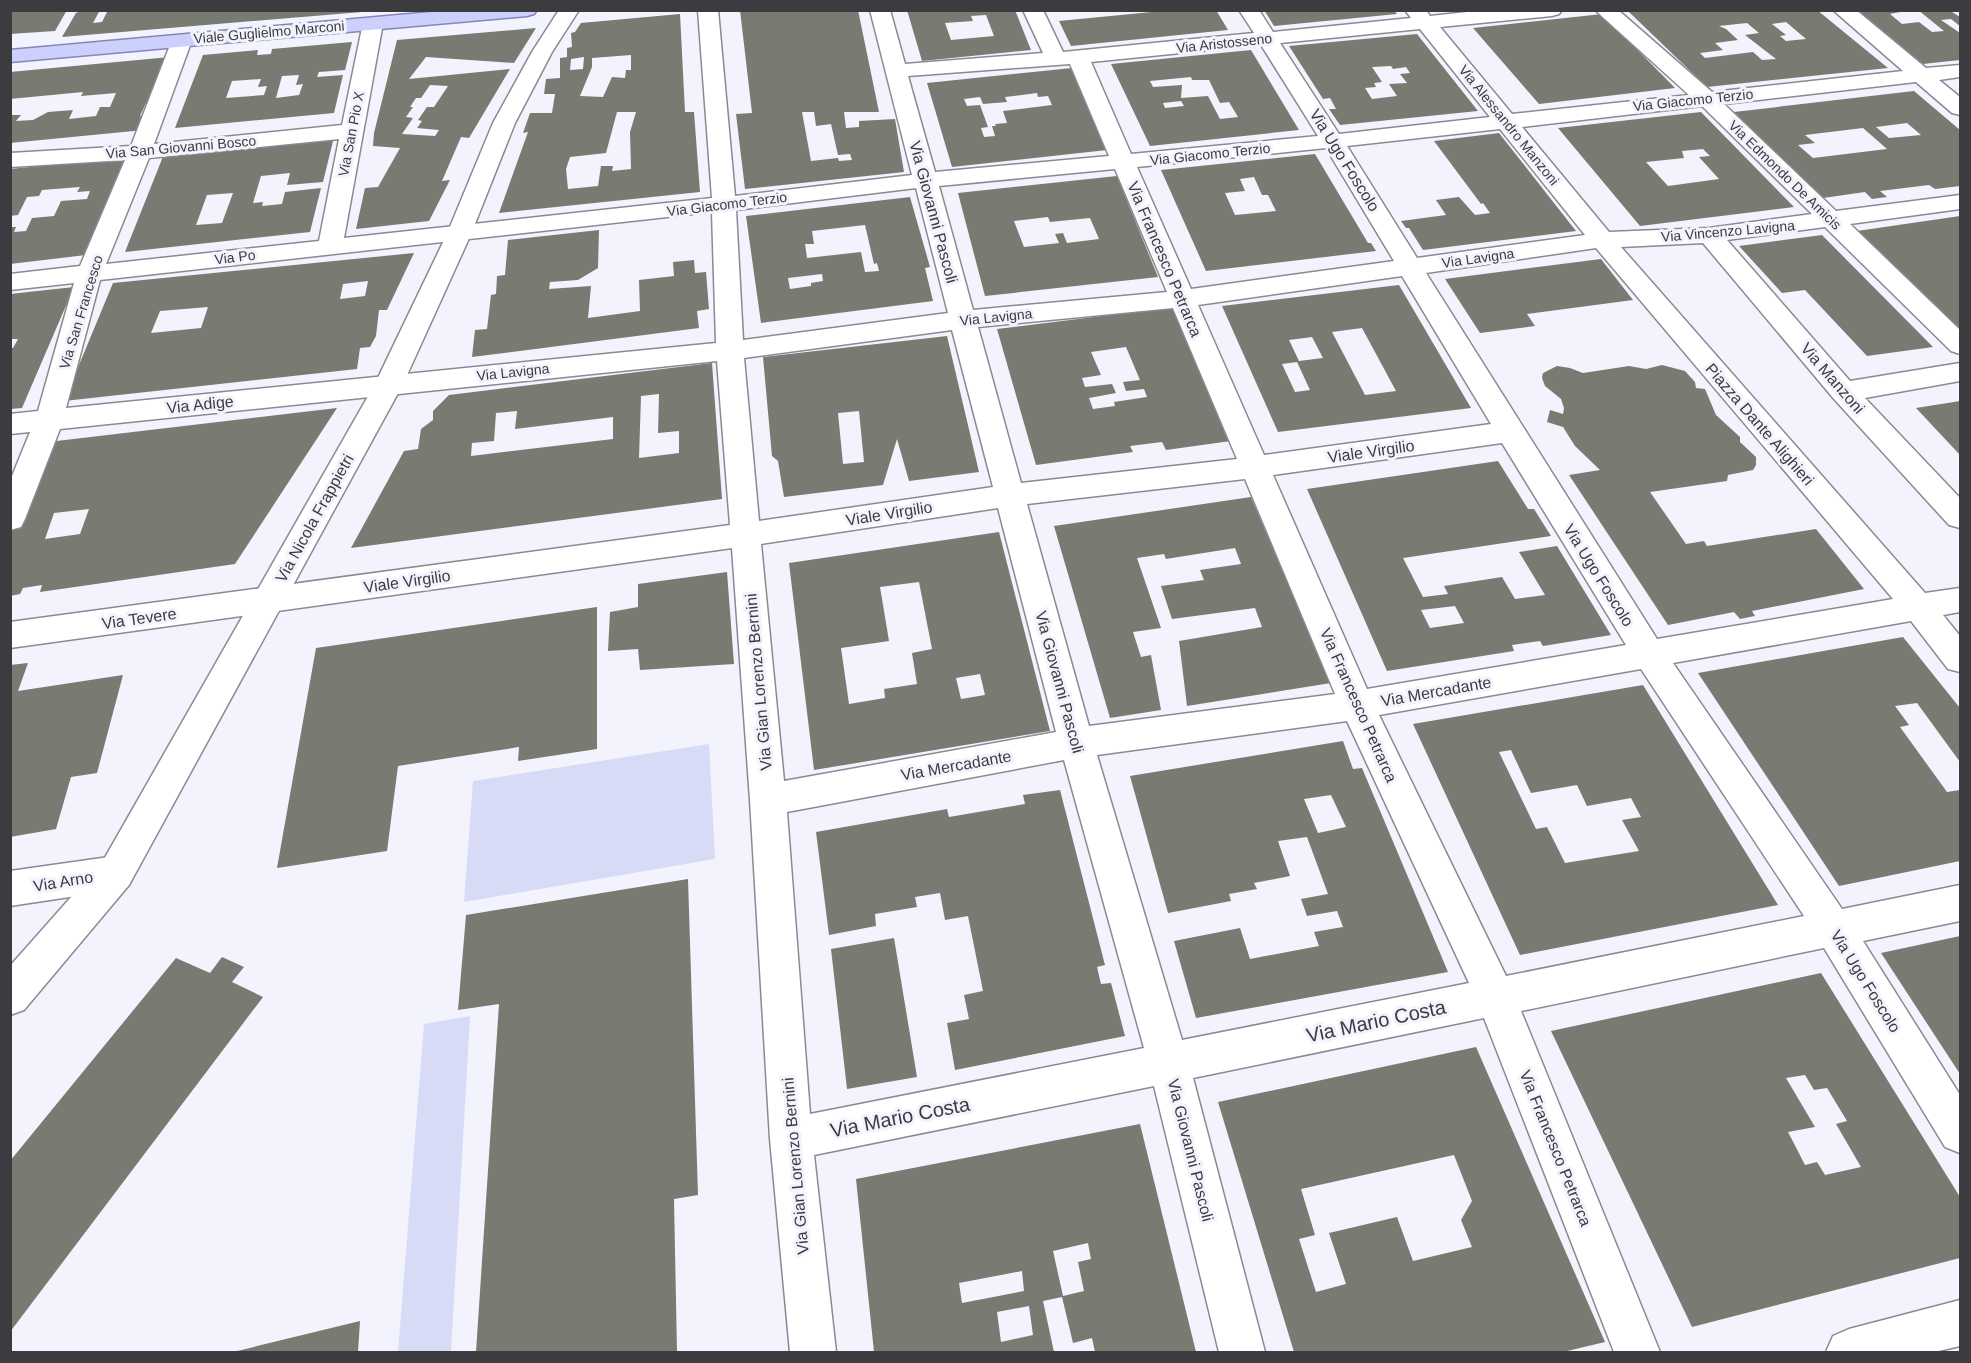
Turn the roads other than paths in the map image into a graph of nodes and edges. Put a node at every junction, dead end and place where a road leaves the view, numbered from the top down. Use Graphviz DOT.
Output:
graph roads {
  1 [pos="527,10"];
  2 [pos="569,10"];
  3 [pos="708,10"];
  4 [pos="880,10"];
  5 [pos="1033,10"];
  6 [pos="1249,10"];
  7 [pos="1552,10"];
  8 [pos="1605,10"];
  9 [pos="1844,10"];
  10 [pos="1420,17"];
  11 [pos="373,23"];
  12 [pos="1268,38"];
  13 [pos="182,39"];
  14 [pos="10,56"];
  15 [pos="1066,58"];
  16 [pos="896,71"];
  17 [pos="1960,71"];
  18 [pos="1920,75"];
  19 [pos="1707,99"];
  20 [pos="1960,108"];
  21 [pos="1504,121"];
  22 [pos="352,131"];
  23 [pos="1333,141"];
  24 [pos="140,152"];
  25 [pos="10,160"];
  26 [pos="1124,162"];
  27 [pos="926,180"];
  28 [pos="1960,202"];
  29 [pos="724,204"];
  30 [pos="1831,220"];
  31 [pos="459,234"];
  32 [pos="1709,235"];
  33 [pos="1602,240"];
  34 [pos="330,245"];
  35 [pos="1412,267"];
  36 [pos="89,275"];
  37 [pos="10,282"];
  38 [pos="1182,299"];
  39 [pos="963,320"];
  40 [pos="1960,345"];
  41 [pos="730,351"];
  42 [pos="1960,372"];
  43 [pos="389,384"];
  44 [pos="1844,392"];
  45 [pos="49,420"];
  46 [pos="10,424"];
  47 [pos="1510,432"];
  48 [pos="1255,468"];
  49 [pos="1010,495"];
  50 [pos="1960,517"];
  51 [pos="10,519"];
  52 [pos="746,535"];
  53 [pos="268,600"];
  54 [pos="1960,600"];
  55 [pos="1918,607"];
  56 [pos="10,635"];
  57 [pos="1649,654"];
  58 [pos="1960,659"];
  59 [pos="1357,705"];
  60 [pos="1076,743"];
  61 [pos="768,800"];
  62 [pos="116,873"];
  63 [pos="10,889"];
  64 [pos="1960,903"];
  65 [pos="1833,928"];
  66 [pos="10,996"];
  67 [pos="1495,996"];
  68 [pos="1169,1064"];
  69 [pos="1960,1132"];
  70 [pos="792,1139"];
  71 [pos="1960,1323"];
  72 [pos="813,1353"];
  73 [pos="1242,1353"];
  74 [pos="1637,1353"];
  75 [pos="1849,1353"];
  1 -- 11 [label="main road, Viale Guglielmo Marconi"];
  2 -- 31 [label="street, Via Nicola Frappietri"];
  3 -- 29 [label="street, Via Gian Lorenzo Bernini"];
  4 -- 16 [label="street, Via Giovanni Pascoli"];
  5 -- 15 [label="street, Via Francesco Petrarca"];
  6 -- 12 [label="street, Via Ugo Foscolo"];
  7 -- 10 [label="street, Via Aristosseno"];
  8 -- 19 [label="street, Via Edmondo De Amicis"];
  9 -- 18 [label="street"];
  10 -- 12 [label="street, Via Aristosseno"];
  10 -- 21 [label="street, Via Alessandro Manzoni"];
  11 -- 13 [label="main road, Viale Guglielmo Marconi"];
  11 -- 22 [label="street, Via San Pio X"];
  12 -- 15 [label="street, Via Aristosseno"];
  12 -- 23 [label="street, Via Ugo Foscolo"];
  13 -- 14 [label="main road, Viale Guglielmo Marconi"];
  13 -- 24 [label="street, Via San Francesco"];
  15 -- 16 [label="street, Via Aristosseno"];
  15 -- 26 [label="street, Via Francesco Petrarca"];
  16 -- 27 [label="street, Via Giovanni Pascoli"];
  17 -- 18 [label="street, Via Giacomo Terzio"];
  18 -- 19 [label="street, Via Giacomo Terzio"];
  18 -- 20 [label="street"];
  19 -- 21 [label="street, Via Giacomo Terzio"];
  19 -- 30 [label="street, Via Edmondo De Amicis"];
  21 -- 23 [label="street, Via Giacomo Terzio"];
  21 -- 33 [label="street, Via Alessandro Manzoni"];
  22 -- 24 [label="street, Via San Giovanni Bosco"];
  22 -- 34 [label="street, Via San Pio X"];
  23 -- 26 [label="street, Via Giacomo Terzio"];
  23 -- 35 [label="street, Via Ugo Foscolo"];
  24 -- 25 [label="street, Via San Giovanni Bosco"];
  24 -- 36 [label="street, Via San Francesco"];
  26 -- 27 [label="street, Via Giacomo Terzio"];
  26 -- 38 [label="street, Via Francesco Petrarca"];
  27 -- 29 [label="street, Via Giacomo Terzio"];
  27 -- 39 [label="street, Via Giovanni Pascoli"];
  28 -- 30 [label="street, Via Vincenzo Lavigna"];
  29 -- 31 [label="street, Via Giacomo Terzio"];
  29 -- 41 [label="street, Via Gian Lorenzo Bernini"];
  30 -- 32 [label="street, Via Vincenzo Lavigna"];
  30 -- 40 [label="street, Via Edmondo De Amicis"];
  31 -- 34 [label="street, Via Po"];
  31 -- 43 [label="street, Via Nicola Frappietri"];
  32 -- 33 [label="street, Via Vincenzo Lavigna"];
  32 -- 44 [label="street, Via Manzoni"];
  33 -- 35 [label="street, Via Lavigna"];
  33 -- 55 [label="street, Piazza Dante Alighieri"];
  34 -- 36 [label="street, Via Po"];
  35 -- 38 [label="street, Via Lavigna"];
  35 -- 47 [label="street, Via Ugo Foscolo"];
  36 -- 37 [label="street, Via Po"];
  36 -- 45 [label="street, Via San Francesco"];
  38 -- 39 [label="street, Via Lavigna"];
  38 -- 48 [label="street, Via Francesco Petrarca"];
  39 -- 41 [label="street, Via Lavigna"];
  39 -- 49 [label="street, Via Giovanni Pascoli"];
  41 -- 43 [label="street, Via Lavigna"];
  41 -- 52 [label="street, Via Gian Lorenzo Bernini"];
  42 -- 44 [label="street"];
  43 -- 45 [label="street, Via Adige"];
  43 -- 53 [label="street, Via Nicola Frappietri"];
  44 -- 50 [label="street, Via Manzoni"];
  45 -- 46 [label="street, Via Adige"];
  45 -- 51 [label="street, Via San Francesco"];
  47 -- 48 [label="street, Viale Virgilio"];
  47 -- 57 [label="street, Via Ugo Foscolo"];
  48 -- 49 [label="street, Viale Virgilio"];
  48 -- 59 [label="street, Via Francesco Petrarca"];
  49 -- 52 [label="street, Viale Virgilio"];
  49 -- 60 [label="street, Via Giovanni Pascoli"];
  52 -- 53 [label="street, Viale Virgilio"];
  52 -- 61 [label="street, Via Gian Lorenzo Bernini"];
  53 -- 56 [label="street, Via Tevere"];
  53 -- 62 [label="street, Via Nicola Frappietri"];
  54 -- 55 [label="street, Via Mercadante"];
  55 -- 57 [label="street, Via Mercadante"];
  55 -- 58 [label="street, Piazza Dante Alighieri"];
  57 -- 59 [label="street, Via Mercadante"];
  57 -- 65 [label="street, Via Ugo Foscolo"];
  59 -- 60 [label="street, Via Mercadante"];
  59 -- 67 [label="street, Via Francesco Petrarca"];
  60 -- 61 [label="street, Via Mercadante"];
  60 -- 68 [label="street, Via Giovanni Pascoli"];
  61 -- 70 [label="street, Via Gian Lorenzo Bernini"];
  62 -- 63 [label="street, Via Arno"];
  62 -- 66 [label="street, Via Nicola Frappietri"];
  64 -- 65 [label="street, Via Mario Costa"];
  65 -- 67 [label="street, Via Mario Costa"];
  65 -- 69 [label="street, Via Ugo Foscolo"];
  67 -- 68 [label="street, Via Mario Costa"];
  67 -- 74 [label="street, Via Francesco Petrarca"];
  68 -- 70 [label="street, Via Mario Costa"];
  68 -- 73 [label="street, Via Giovanni Pascoli"];
  70 -- 72 [label="street, Via Gian Lorenzo Bernini"];
  71 -- 75 [label="street"];
}
